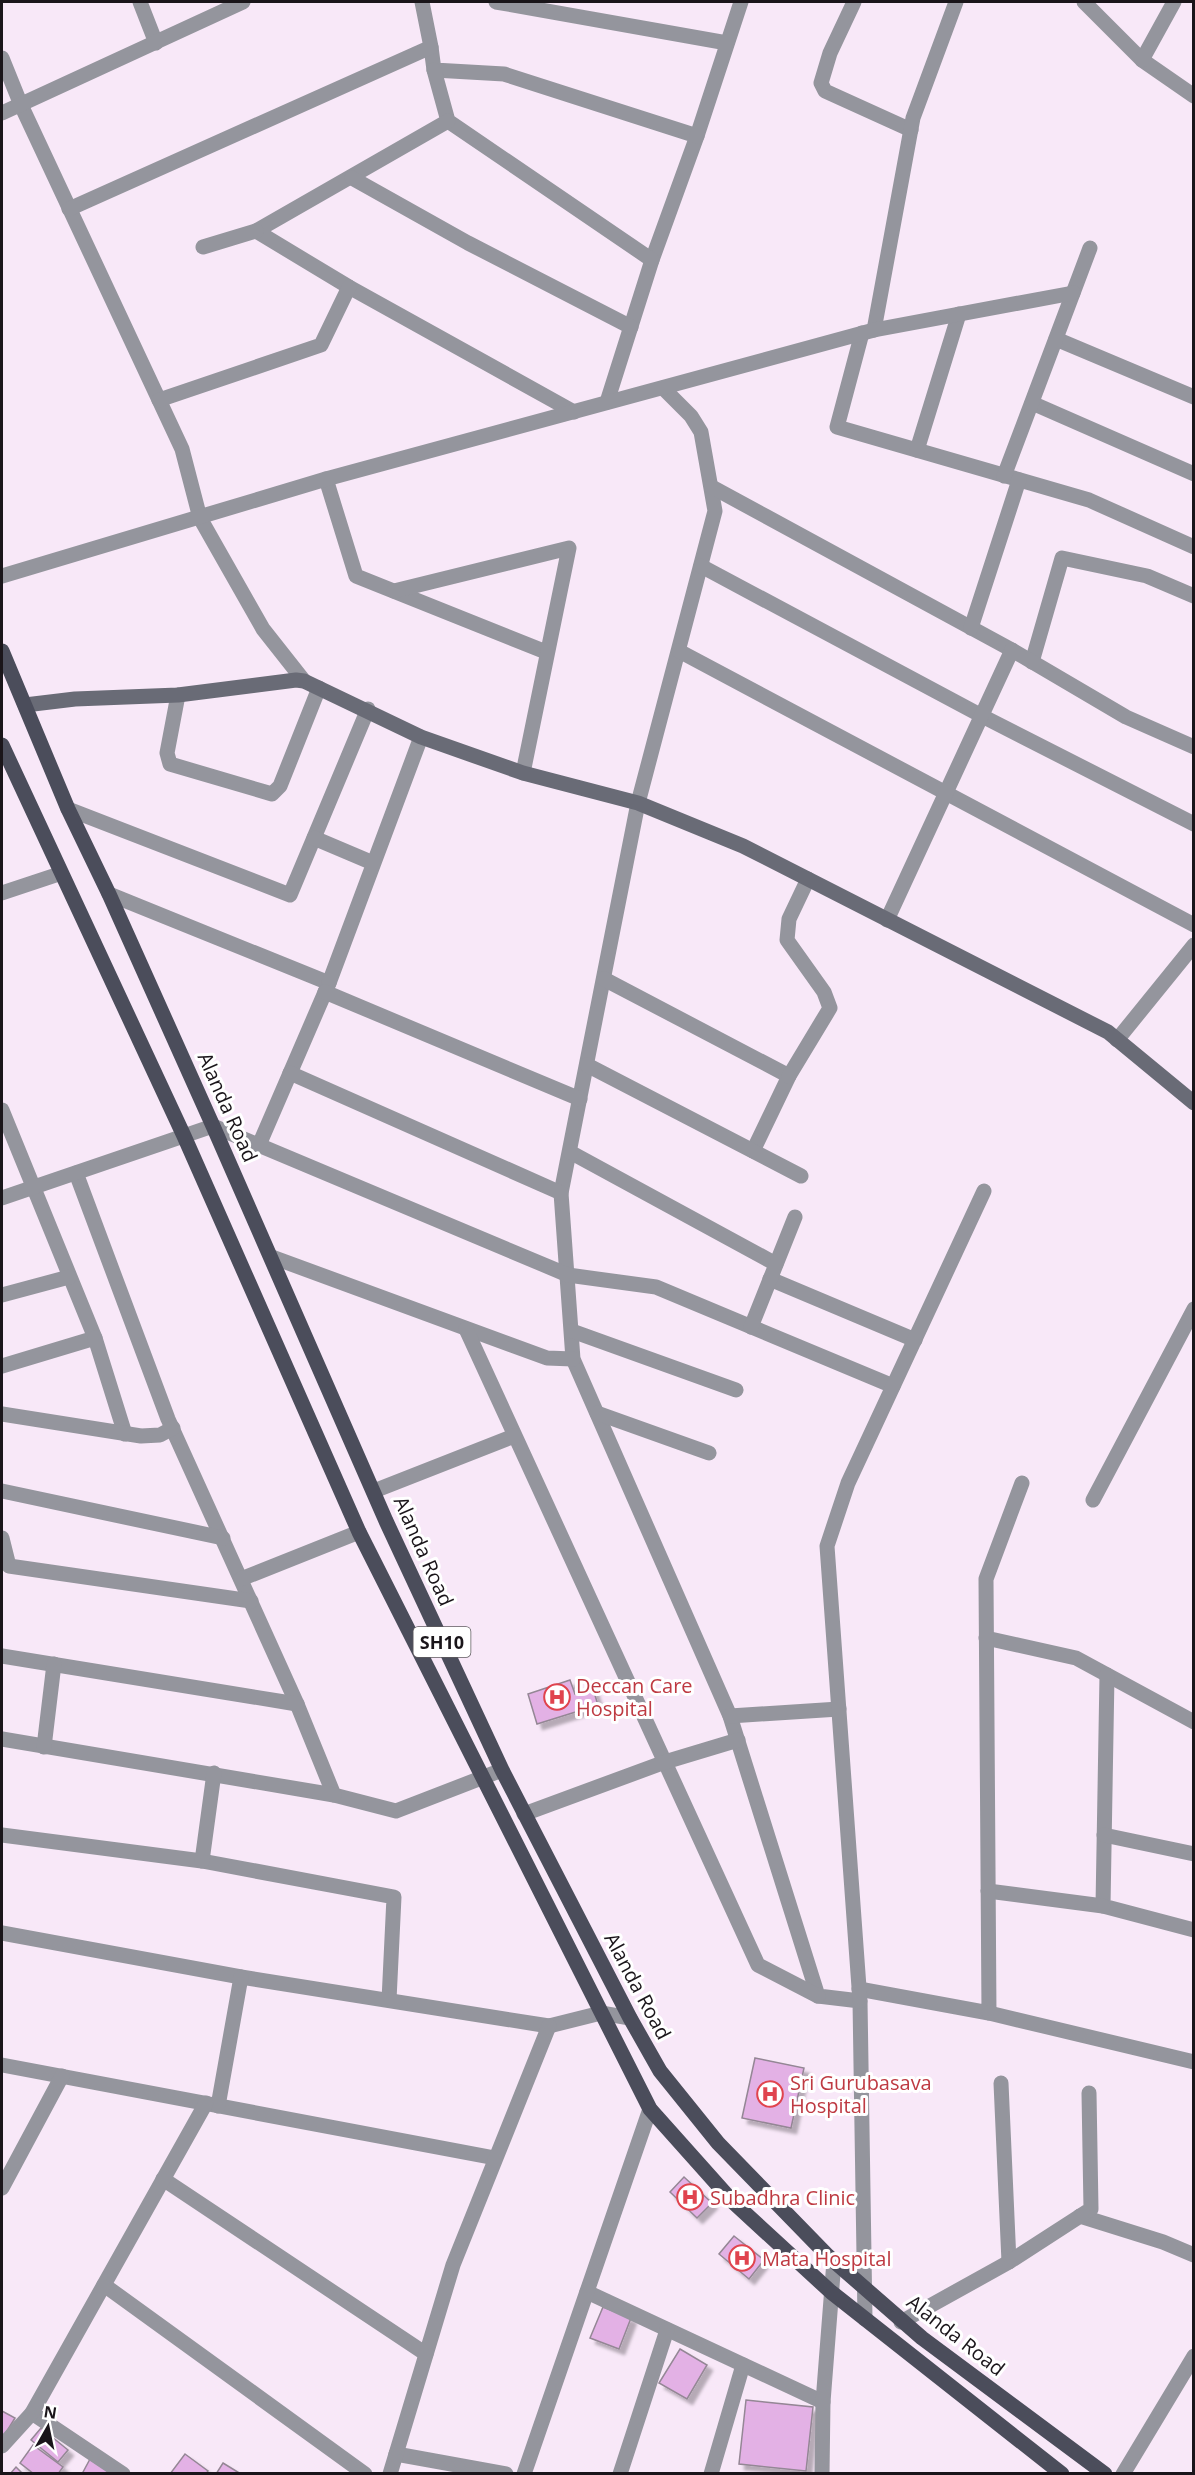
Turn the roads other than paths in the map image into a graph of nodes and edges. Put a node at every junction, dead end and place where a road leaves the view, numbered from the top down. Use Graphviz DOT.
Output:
graph roads {
  1 [pos="140,2"];
  2 [pos="243,2"];
  3 [pos="422,2"];
  4 [pos="496,2"];
  5 [pos="741,2"];
  6 [pos="854,2"];
  7 [pos="956,2"];
  8 [pos="1084,2"];
  9 [pos="1174,2"];
  10 [pos="156,43"];
  11 [pos="727,43"];
  12 [pos="431,47"];
  13 [pos="2,58"];
  14 [pos="1142,60"];
  15 [pos="434,70"];
  16 [pos="1194,96"];
  17 [pos="21,105"];
  18 [pos="2,114"];
  19 [pos="448,121"];
  20 [pos="911,130"];
  21 [pos="697,136"];
  22 [pos="352,178"];
  23 [pos="69,209"];
  24 [pos="256,231"];
  25 [pos="203,248"];
  26 [pos="1090,248"];
  27 [pos="652,260"];
  28 [pos="349,287"];
  29 [pos="1073,293"];
  30 [pos="959,314"];
  31 [pos="631,327"];
  32 [pos="868,331"];
  33 [pos="1056,339"];
  34 [pos="663,388"];
  35 [pos="1194,397"];
  36 [pos="159,400"];
  37 [pos="607,402"];
  38 [pos="1032,403"];
  39 [pos="574,412"];
  40 [pos="917,450"];
  41 [pos="1194,474"];
  42 [pos="1011,478"];
  43 [pos="326,479"];
  44 [pos="712,487"];
  45 [pos="200,518"];
  46 [pos="1194,547"];
  47 [pos="701,566"];
  48 [pos="2,576"];
  49 [pos="394,591"];
  50 [pos="1194,596"];
  51 [pos="971,628"];
  52 [pos="2,651"];
  53 [pos="679,651"];
  54 [pos="1012,651"];
  55 [pos="546,652"];
  56 [pos="1032,662"];
  57 [pos="304,681"];
  58 [pos="320,688"];
  59 [pos="178,695"];
  60 [pos="25,705"];
  61 [pos="368,709"];
  62 [pos="982,716"];
  63 [pos="422,737"];
  64 [pos="2,745"];
  65 [pos="1194,747"];
  66 [pos="523,773"];
  67 [pos="946,793"];
  68 [pos="638,803"];
  69 [pos="68,809"];
  70 [pos="1194,824"];
  71 [pos="314,838"];
  72 [pos="373,863"];
  73 [pos="59,874"];
  74 [pos="808,879"];
  75 [pos="2,893"];
  76 [pos="109,894"];
  77 [pos="887,920"];
  78 [pos="1194,924"];
  79 [pos="1194,945"];
  80 [pos="604,980"];
  81 [pos="327,987"];
  82 [pos="1117,1040"];
  83 [pos="587,1065"];
  84 [pos="290,1073"];
  85 [pos="789,1076"];
  86 [pos="580,1099"];
  87 [pos="1194,1103"];
  88 [pos="2,1114"];
  89 [pos="213,1126"];
  90 [pos="184,1136"];
  91 [pos="259,1145"];
  92 [pos="753,1151"];
  93 [pos="570,1152"];
  94 [pos="76,1173"];
  95 [pos="801,1176"];
  96 [pos="32,1188"];
  97 [pos="984,1191"];
  98 [pos="561,1193"];
  99 [pos="2,1198"];
  100 [pos="795,1217"];
  101 [pos="272,1257"];
  102 [pos="776,1264"];
  103 [pos="568,1275"];
  104 [pos="69,1277"];
  105 [pos="770,1279"];
  106 [pos="2,1295"];
  107 [pos="1194,1309"];
  108 [pos="751,1327"];
  109 [pos="466,1329"];
  110 [pos="572,1331"];
  111 [pos="95,1338"];
  112 [pos="915,1340"];
  113 [pos="573,1359"];
  114 [pos="2,1366"];
  115 [pos="893,1386"];
  116 [pos="736,1390"];
  117 [pos="597,1413"];
  118 [pos="2,1414"];
  119 [pos="173,1428"];
  120 [pos="125,1434"];
  121 [pos="514,1436"];
  122 [pos="709,1453"];
  123 [pos="1022,1483"];
  124 [pos="2,1491"];
  125 [pos="374,1491"];
  126 [pos="1093,1500"];
  127 [pos="360,1532"];
  128 [pos="2,1538"];
  129 [pos="223,1538"];
  130 [pos="241,1579"];
  131 [pos="251,1601"];
  132 [pos="986,1638"];
  133 [pos="2,1656"];
  134 [pos="54,1664"];
  135 [pos="1107,1675"];
  136 [pos="297,1704"];
  137 [pos="839,1709"];
  138 [pos="730,1716"];
  139 [pos="1194,1722"];
  140 [pos="2,1739"];
  141 [pos="738,1740"];
  142 [pos="44,1747"];
  143 [pos="665,1762"];
  144 [pos="502,1770"];
  145 [pos="214,1773"];
  146 [pos="481,1778"];
  147 [pos="334,1795"];
  148 [pos="524,1814"];
  149 [pos="2,1835"];
  150 [pos="1104,1835"];
  151 [pos="1194,1854"];
  152 [pos="202,1861"];
  153 [pos="988,1891"];
  154 [pos="1103,1906"];
  155 [pos="1194,1930"];
  156 [pos="2,1933"];
  157 [pos="241,1977"];
  158 [pos="859,1995"];
  159 [pos="818,1996"];
  160 [pos="389,2000"];
  161 [pos="601,2013"];
  162 [pos="989,2013"];
  163 [pos="630,2019"];
  164 [pos="549,2026"];
  165 [pos="1194,2062"];
  166 [pos="2,2065"];
  167 [pos="62,2076"];
  168 [pos="1001,2083"];
  169 [pos="1089,2093"];
  170 [pos="212,2104"];
  171 [pos="650,2109"];
  172 [pos="495,2158"];
  173 [pos="163,2179"];
  174 [pos="2,2187"];
  175 [pos="1080,2216"];
  176 [pos="1194,2255"];
  177 [pos="834,2262"];
  178 [pos="1009,2262"];
  179 [pos="104,2285"];
  180 [pos="866,2288"];
  181 [pos="587,2292"];
  182 [pos="831,2292"];
  183 [pos="865,2319"];
  184 [pos="902,2322"];
  185 [pos="667,2330"];
  186 [pos="426,2354"];
  187 [pos="1194,2356"];
  188 [pos="743,2365"];
  189 [pos="823,2402"];
  190 [pos="32,2413"];
  191 [pos="2,2446"];
  192 [pos="396,2454"];
  193 [pos="123,2474"];
  194 [pos="365,2474"];
  195 [pos="390,2474"];
  196 [pos="506,2474"];
  197 [pos="524,2474"];
  198 [pos="620,2474"];
  199 [pos="711,2474"];
  200 [pos="822,2474"];
  201 [pos="1062,2474"];
  202 [pos="1105,2474"];
  203 [pos="1123,2474"];
  1 -- 10 [label="street"];
  2 -- 10 [label="street"];
  3 -- 12 [label="street"];
  4 -- 11 [label="street"];
  5 -- 11 [label="street"];
  6 -- 20 [label="street"];
  7 -- 20 [label="street"];
  8 -- 14 [label="street"];
  9 -- 14 [label="street"];
  10 -- 17 [label="street"];
  11 -- 21 [label="street"];
  12 -- 15 [label="street"];
  12 -- 23 [label="street"];
  13 -- 17 [label="street"];
  14 -- 16 [label="street"];
  15 -- 19 [label="street"];
  15 -- 21 [label="street"];
  17 -- 18 [label="street"];
  17 -- 23 [label="street"];
  19 -- 22 [label="street"];
  19 -- 27 [label="street"];
  20 -- 32 [label="street"];
  21 -- 27 [label="street"];
  22 -- 24 [label="street"];
  22 -- 31 [label="street"];
  23 -- 36 [label="street"];
  24 -- 25 [label="street"];
  24 -- 28 [label="street"];
  26 -- 29 [label="street"];
  27 -- 31 [label="street"];
  28 -- 36 [label="street"];
  28 -- 39 [label="street"];
  29 -- 30 [label="street"];
  29 -- 33 [label="street"];
  30 -- 32 [label="street"];
  30 -- 40 [label="street"];
  31 -- 37 [label="street"];
  32 -- 34 [label="street"];
  32 -- 40 [label="street"];
  33 -- 35 [label="street"];
  33 -- 38 [label="street"];
  34 -- 37 [label="street"];
  34 -- 44 [label="street"];
  36 -- 45 [label="street"];
  37 -- 39 [label="street"];
  38 -- 41 [label="street"];
  38 -- 42 [label="street"];
  39 -- 43 [label="street"];
  40 -- 42 [label="street"];
  42 -- 46 [label="street"];
  42 -- 51 [label="street"];
  43 -- 45 [label="street"];
  43 -- 49 [label="street"];
  44 -- 47 [label="street"];
  44 -- 51 [label="street"];
  45 -- 48 [label="street"];
  45 -- 57 [label="street"];
  47 -- 53 [label="street"];
  47 -- 62 [label="street"];
  49 -- 55 [label="street"];
  49 -- 55 [label="street"];
  50 -- 56 [label="street"];
  51 -- 54 [label="street"];
  52 -- 60 [label="main road, Alanda Road / SH10"];
  53 -- 67 [label="street"];
  53 -- 68 [label="street"];
  54 -- 56 [label="street"];
  54 -- 62 [label="street"];
  55 -- 66 [label="street"];
  56 -- 65 [label="street"];
  57 -- 58 [label="street"];
  57 -- 59 [label="street"];
  58 -- 59 [label="street"];
  58 -- 61 [label="street"];
  59 -- 60 [label="street"];
  60 -- 69 [label="main road, Alanda Road / SH10"];
  61 -- 63 [label="street"];
  61 -- 71 [label="street"];
  62 -- 67 [label="street"];
  62 -- 70 [label="street"];
  63 -- 66 [label="street"];
  63 -- 72 [label="street"];
  64 -- 73 [label="main road, SH10"];
  66 -- 68 [label="street"];
  67 -- 77 [label="street"];
  67 -- 78 [label="street"];
  68 -- 74 [label="street"];
  68 -- 80 [label="street"];
  69 -- 71 [label="street"];
  69 -- 76 [label="main road, Alanda Road / SH10"];
  71 -- 72 [label="street"];
  72 -- 81 [label="street"];
  73 -- 75 [label="street"];
  73 -- 90 [label="main road, SH10"];
  74 -- 77 [label="street"];
  74 -- 85 [label="street"];
  76 -- 81 [label="street"];
  76 -- 89 [label="main road, Alanda Road / SH10"];
  77 -- 82 [label="street"];
  79 -- 82 [label="street"];
  80 -- 83 [label="street"];
  80 -- 85 [label="street"];
  81 -- 84 [label="street"];
  81 -- 86 [label="street"];
  82 -- 87 [label="street"];
  83 -- 86 [label="street"];
  83 -- 92 [label="street"];
  84 -- 91 [label="street"];
  84 -- 98 [label="street"];
  85 -- 92 [label="street"];
  86 -- 93 [label="street"];
  88 -- 96 [label="street"];
  89 -- 90 [label="street"];
  89 -- 91 [label="street"];
  89 -- 101 [label="main road, Alanda Road / SH10"];
  90 -- 94 [label="street"];
  90 -- 127 [label="main road, SH10"];
  91 -- 103 [label="street"];
  92 -- 95 [label="street"];
  93 -- 98 [label="street"];
  93 -- 102 [label="street"];
  94 -- 96 [label="street"];
  94 -- 119 [label="street"];
  96 -- 99 [label="street"];
  96 -- 104 [label="street"];
  97 -- 112 [label="street"];
  98 -- 103 [label="street"];
  100 -- 102 [label="street"];
  101 -- 109 [label="street"];
  101 -- 125 [label="main road, Alanda Road / SH10"];
  102 -- 105 [label="street"];
  103 -- 108 [label="street"];
  103 -- 110 [label="street"];
  104 -- 106 [label="street"];
  104 -- 111 [label="street"];
  105 -- 108 [label="street"];
  105 -- 112 [label="street"];
  107 -- 126 [label="street"];
  108 -- 115 [label="street"];
  109 -- 113 [label="street"];
  109 -- 121 [label="street"];
  110 -- 113 [label="street"];
  110 -- 116 [label="street"];
  111 -- 114 [label="street"];
  111 -- 120 [label="street"];
  112 -- 115 [label="street"];
  113 -- 117 [label="street"];
  115 -- 137 [label="street"];
  117 -- 122 [label="street"];
  117 -- 138 [label="street"];
  118 -- 120 [label="street"];
  119 -- 120 [label="street"];
  119 -- 129 [label="street"];
  121 -- 125 [label="street"];
  121 -- 143 [label="street"];
  123 -- 132 [label="street"];
  124 -- 129 [label="street"];
  125 -- 144 [label="main road, Alanda Road / SH10"];
  127 -- 130 [label="street"];
  127 -- 146 [label="main road, SH10"];
  128 -- 131 [label="street"];
  129 -- 130 [label="street"];
  130 -- 131 [label="street"];
  131 -- 136 [label="street"];
  132 -- 135 [label="street"];
  132 -- 153 [label="street"];
  133 -- 134 [label="street"];
  134 -- 136 [label="street"];
  134 -- 142 [label="street"];
  135 -- 139 [label="street"];
  135 -- 150 [label="street"];
  136 -- 147 [label="street"];
  137 -- 138 [label="street"];
  137 -- 158 [label="street"];
  138 -- 141 [label="street"];
  140 -- 142 [label="street"];
  141 -- 143 [label="street"];
  141 -- 159 [label="street"];
  142 -- 145 [label="street"];
  143 -- 148 [label="street"];
  143 -- 159 [label="street"];
  144 -- 146 [label="street"];
  144 -- 148 [label="main road, Alanda Road / SH10"];
  145 -- 147 [label="street"];
  145 -- 152 [label="street"];
  146 -- 147 [label="street"];
  146 -- 161 [label="main road, SH10"];
  148 -- 163 [label="main road, Alanda Road / SH10"];
  149 -- 152 [label="street"];
  150 -- 151 [label="street"];
  150 -- 154 [label="street"];
  152 -- 160 [label="street"];
  153 -- 154 [label="street"];
  153 -- 162 [label="street"];
  154 -- 155 [label="street"];
  156 -- 157 [label="street"];
  157 -- 160 [label="street"];
  157 -- 170 [label="street"];
  158 -- 159 [label="street"];
  158 -- 162 [label="street"];
  158 -- 180 [label="street"];
  160 -- 164 [label="street"];
  161 -- 163 [label="street"];
  161 -- 164 [label="street"];
  161 -- 171 [label="main road, SH10"];
  162 -- 165 [label="street"];
  163 -- 177 [label="main road, Alanda Road / SH10"];
  164 -- 172 [label="street"];
  166 -- 167 [label="street"];
  167 -- 170 [label="street"];
  167 -- 174 [label="street"];
  168 -- 178 [label="street"];
  169 -- 175 [label="street"];
  170 -- 172 [label="street"];
  170 -- 173 [label="street"];
  171 -- 181 [label="street"];
  171 -- 182 [label="main road, SH10"];
  172 -- 186 [label="street"];
  173 -- 179 [label="street"];
  173 -- 186 [label="street"];
  175 -- 176 [label="street"];
  175 -- 178 [label="street"];
  177 -- 180 [label="main road, Alanda Road / SH10"];
  177 -- 182 [label="street"];
  178 -- 184 [label="street"];
  179 -- 190 [label="street"];
  179 -- 194 [label="street"];
  180 -- 183 [label="street"];
  180 -- 184 [label="main road, Alanda Road / SH10"];
  181 -- 185 [label="street"];
  181 -- 197 [label="street"];
  182 -- 183 [label="main road, SH10"];
  182 -- 189 [label="street"];
  183 -- 201 [label="main road, SH10"];
  184 -- 202 [label="main road, Alanda Road / SH10"];
  185 -- 188 [label="street"];
  185 -- 198 [label="street"];
  186 -- 192 [label="street"];
  187 -- 203 [label="street"];
  188 -- 189 [label="street"];
  188 -- 199 [label="street"];
  189 -- 200 [label="street"];
  190 -- 191 [label="street"];
  190 -- 193 [label="street"];
  192 -- 195 [label="street"];
  192 -- 196 [label="street"];
}
